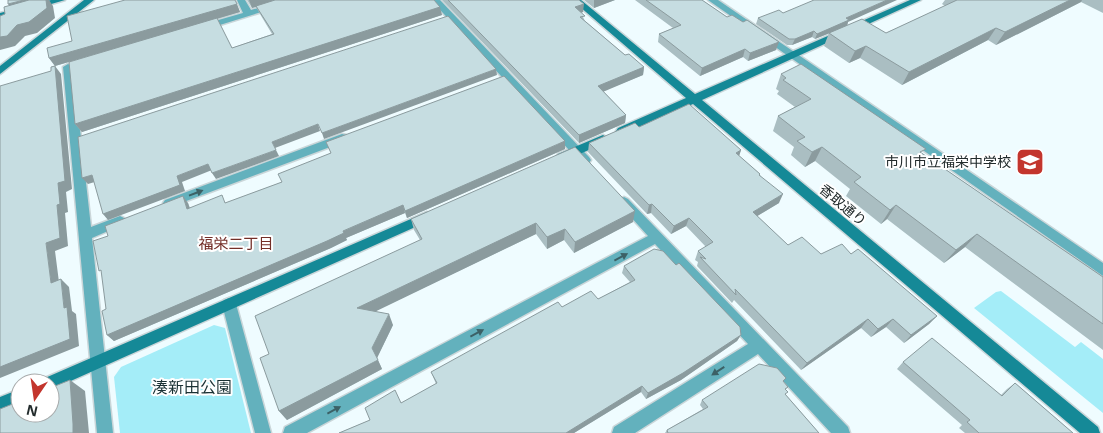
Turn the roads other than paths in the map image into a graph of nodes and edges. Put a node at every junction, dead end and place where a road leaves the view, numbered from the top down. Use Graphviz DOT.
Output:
graph roads {
  1 [pos="61,0"];
  2 [pos="90,0"];
  3 [pos="241,0"];
  4 [pos="296,0"];
  5 [pos="435,0"];
  6 [pos="576,0"];
  7 [pos="712,0"];
  8 [pos="917,0"];
  9 [pos="248,14"];
  10 [pos="0,16"];
  11 [pos="191,31"];
  12 [pos="792,56"];
  13 [pos="68,67"];
  14 [pos="0,71"];
  15 [pos="693,99"];
  16 [pos="351,135"];
  17 [pos="576,151"];
  18 [pos="549,163"];
  19 [pos="593,169"];
  20 [pos="612,189"];
  21 [pos="158,207"];
  22 [pos="439,212"];
  23 [pos="131,217"];
  24 [pos="85,234"];
  25 [pos="657,237"];
  26 [pos="1103,270"];
  27 [pos="229,304"];
  28 [pos="759,345"];
  29 [pos="98,362"];
  30 [pos="60,379"];
  31 [pos="105,433"];
  32 [pos="262,433"];
  33 [pos="291,433"];
  34 [pos="620,433"];
  35 [pos="842,433"];
  36 [pos="1092,433"];
  1 -- 10 [label="street"];
  2 -- 14 [label="street"];
  3 -- 9 [label="street"];
  4 -- 9 [label="street"];
  5 -- 17 [label="street"];
  6 -- 15 [label="street, 香取通り"];
  7 -- 12 [label="street"];
  8 -- 12 [label="street"];
  9 -- 11 [label="street"];
  12 -- 15 [label="street"];
  12 -- 26 [label="street"];
  13 -- 24 [label="street"];
  15 -- 17 [label="street"];
  15 -- 36 [label="street, 香取通り"];
  21 -- 16 [label="street, one-way"];
  17 -- 18 [label="street"];
  17 -- 19 [label="street"];
  20 -- 25 [label="street"];
  22 -- 27 [label="street"];
  23 -- 24 [label="street"];
  24 -- 29 [label="street"];
  25 -- 28 [label="street"];
  33 -- 25 [label="street, one-way"];
  27 -- 29 [label="street"];
  27 -- 32 [label="street"];
  28 -- 34 [label="street, one-way"];
  28 -- 35 [label="street"];
  29 -- 30 [label="street"];
  29 -- 31 [label="street"];
}
